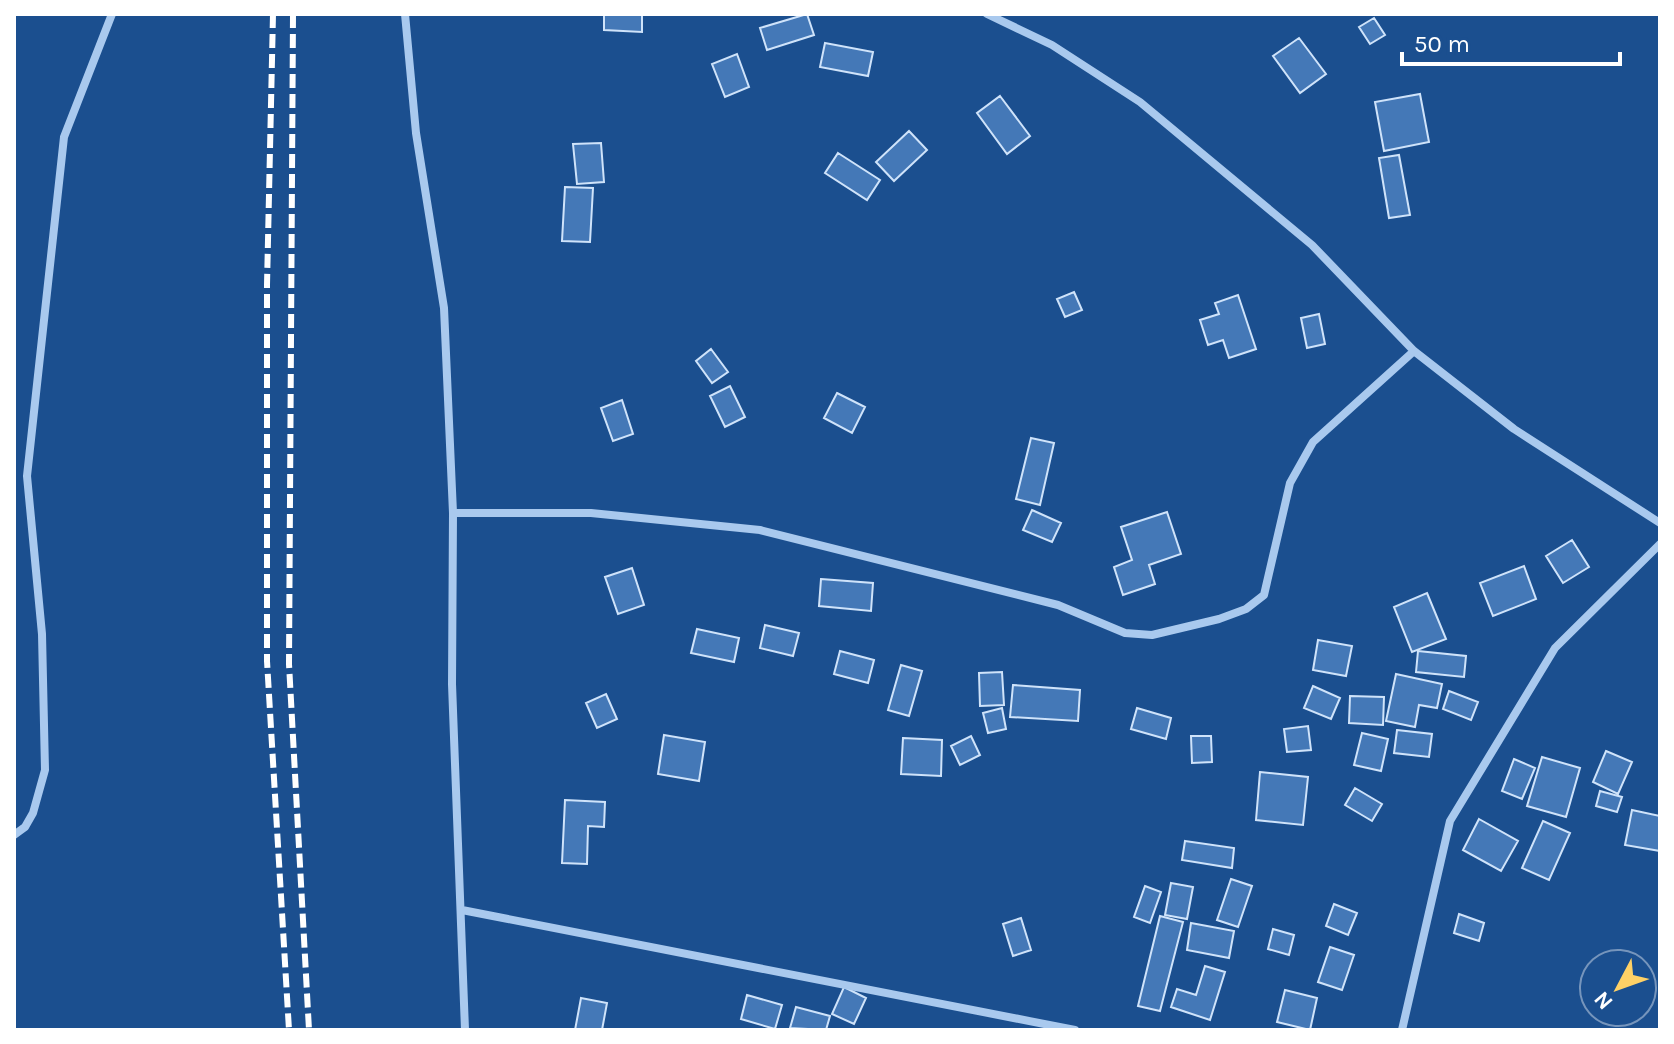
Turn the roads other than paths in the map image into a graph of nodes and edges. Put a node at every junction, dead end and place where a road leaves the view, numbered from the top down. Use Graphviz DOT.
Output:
graph roads {
  1 [pos="112,14"];
  2 [pos="405,14"];
  3 [pos="987,14"];
  4 [pos="1414,351"];
  5 [pos="453,513"];
  6 [pos="1660,523"];
  7 [pos="1660,544"];
  8 [pos="14,835"];
  9 [pos="462,910"];
  10 [pos="465,1030"];
  11 [pos="1075,1030"];
  12 [pos="1402,1030"];
  1 -- 8 [label="street"];
  2 -- 5 [label="street"];
  3 -- 4 [label="street"];
  4 -- 5 [label="street"];
  4 -- 6 [label="street"];
  5 -- 9 [label="street"];
  7 -- 12 [label="street"];
  9 -- 10 [label="street"];
  9 -- 11 [label="street"];
}
